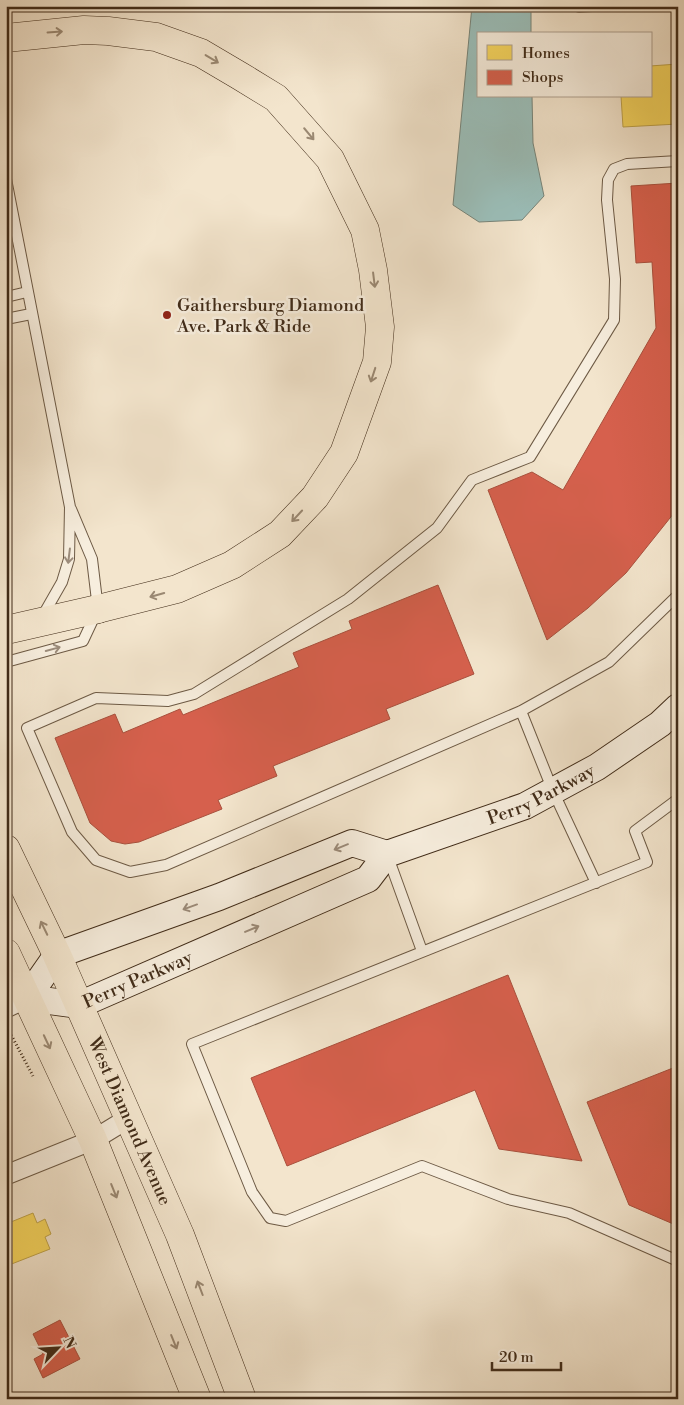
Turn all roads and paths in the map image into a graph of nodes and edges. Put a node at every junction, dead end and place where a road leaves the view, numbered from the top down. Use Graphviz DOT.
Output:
graph roads {
  1 [pos="592,6"];
  2 [pos="579,7"];
  3 [pos="6,38"];
  4 [pos="678,161"];
  5 [pos="6,179"];
  6 [pos="27,292"];
  7 [pos="6,297"];
  8 [pos="32,314"];
  9 [pos="6,319"];
  10 [pos="70,507"];
  11 [pos="678,596"];
  12 [pos="98,608"];
  13 [pos="38,622"];
  14 [pos="6,630"];
  15 [pos="6,662"];
  16 [pos="678,707"];
  17 [pos="522,711"];
  18 [pos="553,791"];
  19 [pos="678,799"];
  20 [pos="6,849"];
  21 [pos="387,854"];
  22 [pos="596,883"];
  23 [pos="422,951"];
  24 [pos="6,953"];
  25 [pos="57,955"];
  26 [pos="17,1003"];
  27 [pos="79,1005"];
  28 [pos="129,1118"];
  29 [pos="94,1140"];
  30 [pos="6,1174"];
  31 [pos="678,1261"];
  32 [pos="197,1399"];
  33 [pos="242,1399"];
  1 -- 2 [label="lane"];
  3 -- 12 [label="main road, one-way"];
  4 -- 17 [label="lane"];
  5 -- 6 [label="lane"];
  6 -- 7 [label="lane"];
  6 -- 8 [label="lane"];
  8 -- 9 [label="lane"];
  8 -- 10 [label="lane"];
  10 -- 12 [label="lane"];
  10 -- 13 [label="lane, one-way"];
  11 -- 17 [label="lane"];
  12 -- 13 [label="main road"];
  15 -- 12 [label="lane, one-way"];
  13 -- 14 [label="main road"];
  16 -- 18 [label="street, Perry Parkway"];
  17 -- 18 [label="lane"];
  18 -- 21 [label="street, Perry Parkway"];
  18 -- 22 [label="lane"];
  19 -- 22 [label="lane"];
  25 -- 20 [label="main road, West Diamond Avenue, one-way"];
  21 -- 23 [label="lane"];
  21 -- 25 [label="street, one-way"];
  27 -- 21 [label="street, Perry Parkway, one-way"];
  22 -- 23 [label="lane"];
  23 -- 31 [label="lane"];
  24 -- 26 [label="main road"];
  25 -- 26 [label="street"];
  25 -- 27 [label="main road, West Diamond Avenue"];
  26 -- 27 [label="street, Perry Parkway"];
  26 -- 29 [label="main road, one-way"];
  27 -- 28 [label="main road, West Diamond Avenue"];
  28 -- 29 [label="street"];
  33 -- 28 [label="main road, West Diamond Avenue, one-way"];
  29 -- 30 [label="street"];
  29 -- 32 [label="main road, one-way"];
}
